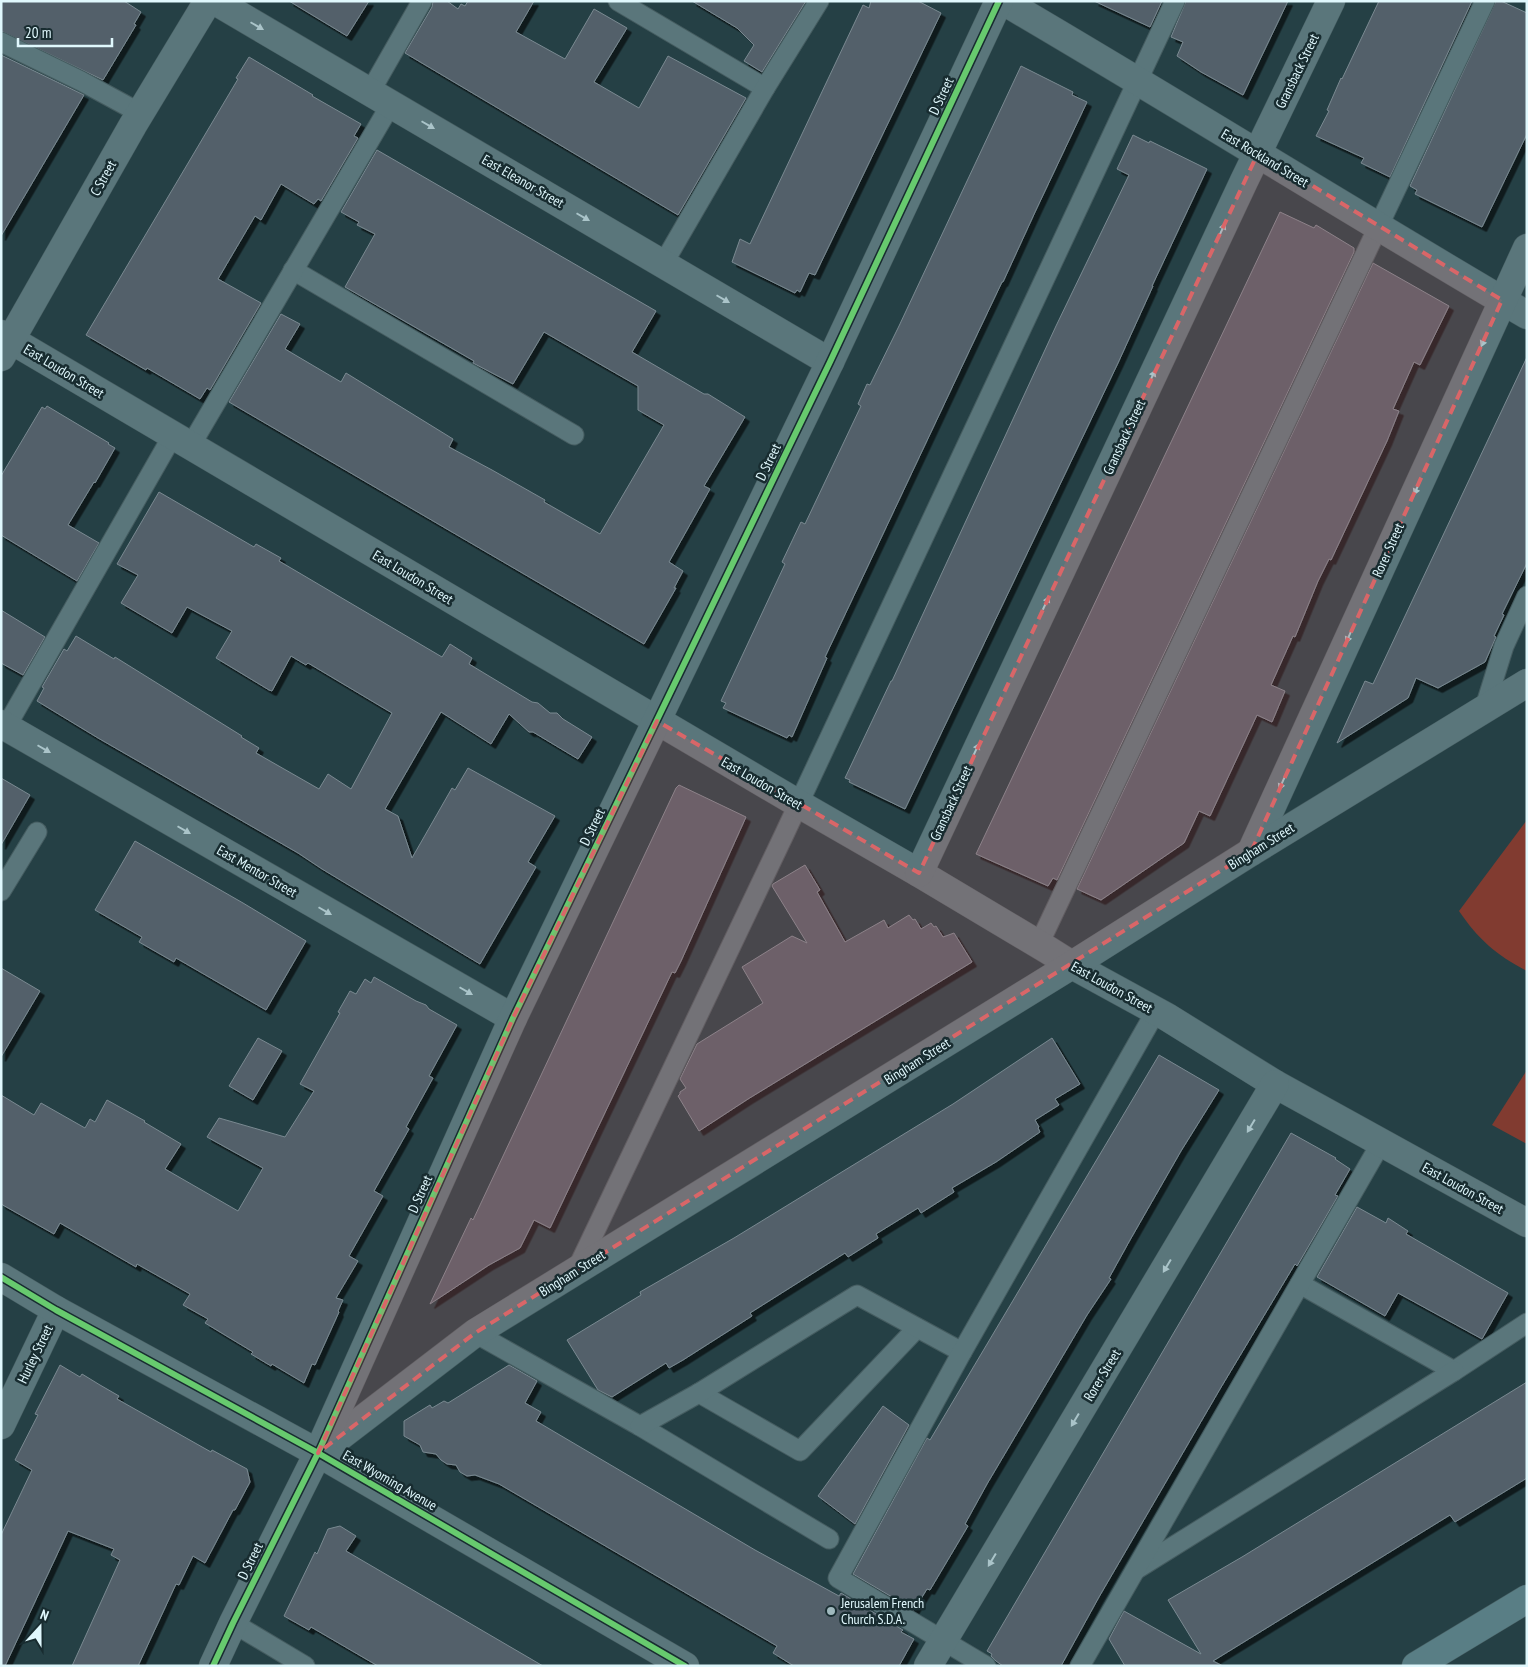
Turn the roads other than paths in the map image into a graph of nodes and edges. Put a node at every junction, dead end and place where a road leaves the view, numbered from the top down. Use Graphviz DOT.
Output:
graph roads {
  1 [pos="208,1"];
  2 [pos="215,1"];
  3 [pos="422,1"];
  4 [pos="618,1"];
  5 [pos="819,1"];
  6 [pos="999,1"];
  7 [pos="1003,1"];
  8 [pos="1175,1"];
  9 [pos="1331,1"];
  10 [pos="1485,1"];
  11 [pos="1,42"];
  12 [pos="1138,80"];
  13 [pos="765,88"];
  14 [pos="380,98"];
  15 [pos="140,114"];
  16 [pos="1258,153"];
  17 [pos="1379,227"];
  18 [pos="1527,248"];
  19 [pos="663,264"];
  20 [pos="294,270"];
  21 [pos="1502,300"];
  22 [pos="1527,314"];
  23 [pos="5,344"];
  24 [pos="830,362"];
  25 [pos="574,435"];
  26 [pos="182,440"];
  27 [pos="1527,596"];
  28 [pos="1527,683"];
  29 [pos="1484,710"];
  30 [pos="657,721"];
  31 [pos="4,726"];
  32 [pos="799,804"];
  33 [pos="37,832"];
  34 [pos="1251,852"];
  35 [pos="919,873"];
  36 [pos="1,891"];
  37 [pos="1038,944"];
  38 [pos="1072,965"];
  39 [pos="1156,1011"];
  40 [pos="513,1018"];
  41 [pos="1276,1084"];
  42 [pos="1381,1143"];
  43 [pos="1527,1224"];
  44 [pos="575,1271"];
  45 [pos="1,1277"];
  46 [pos="1300,1284"];
  47 [pos="56,1310"];
  48 [pos="1527,1323"];
  49 [pos="917,1328"];
  50 [pos="475,1333"];
  51 [pos="962,1352"];
  52 [pos="1454,1371"];
  53 [pos="698,1392"];
  54 [pos="1,1425"];
  55 [pos="640,1426"];
  56 [pos="318,1453"];
  57 [pos="829,1539"];
  58 [pos="1136,1570"];
  59 [pos="1527,1600"];
  60 [pos="233,1623"];
  61 [pos="944,1641"];
  62 [pos="214,1666"];
  63 [pos="305,1666"];
  64 [pos="685,1666"];
  65 [pos="928,1666"];
  66 [pos="986,1666"];
  67 [pos="1080,1666"];
  68 [pos="1416,1666"];
  1 -- 15 [label="street, C Street"];
  2 -- 14 [label="street, East Eleanor Street, one-way"];
  3 -- 14 [label="lane"];
  4 -- 13 [label="lane"];
  5 -- 13 [label="lane"];
  6 -- 24 [label="street, D Street"];
  7 -- 12 [label="street, East Rockland Street"];
  8 -- 12 [label="lane"];
  9 -- 16 [label="street, Gransback Street"];
  10 -- 17 [label="lane"];
  11 -- 15 [label="lane"];
  12 -- 16 [label="street, East Rockland Street"];
  12 -- 32 [label="lane"];
  13 -- 19 [label="lane"];
  14 -- 19 [label="street, East Eleanor Street, one-way"];
  14 -- 20 [label="lane"];
  15 -- 23 [label="street, C Street"];
  16 -- 17 [label="street, East Rockland Street"];
  35 -- 16 [label="street, Gransback Street, one-way"];
  17 -- 21 [label="street, East Rockland Street"];
  17 -- 37 [label="lane"];
  18 -- 21 [label="street, Rorer Street"];
  19 -- 24 [label="street, East Eleanor Street, one-way"];
  20 -- 25 [label="lane"];
  20 -- 26 [label="lane"];
  21 -- 22 [label="street, East Rockland Street"];
  21 -- 34 [label="street, Rorer Street, one-way"];
  23 -- 26 [label="street, East Loudon Street"];
  24 -- 30 [label="street, D Street"];
  26 -- 30 [label="street, East Loudon Street"];
  26 -- 31 [label="lane"];
  27 -- 29 [label="lane"];
  28 -- 29 [label="street, Bingham Street"];
  29 -- 34 [label="street, Bingham Street"];
  30 -- 32 [label="street, East Loudon Street"];
  30 -- 40 [label="street, D Street"];
  31 -- 40 [label="street, East Mentor Street, one-way"];
  32 -- 35 [label="street, East Loudon Street"];
  32 -- 44 [label="lane"];
  33 -- 36 [label="lane"];
  34 -- 38 [label="street, Bingham Street"];
  35 -- 37 [label="street, East Loudon Street"];
  37 -- 38 [label="street, East Loudon Street"];
  38 -- 39 [label="street, East Loudon Street"];
  38 -- 44 [label="street, Bingham Street"];
  39 -- 41 [label="street, East Loudon Street"];
  39 -- 51 [label="lane"];
  40 -- 56 [label="street, D Street"];
  41 -- 42 [label="street, East Loudon Street"];
  41 -- 61 [label="street, Rorer Street, one-way"];
  42 -- 43 [label="street, East Loudon Street"];
  42 -- 46 [label="lane"];
  44 -- 50 [label="street, Bingham Street"];
  45 -- 47 [label="street, East Wyoming Avenue"];
  46 -- 52 [label="lane"];
  46 -- 58 [label="lane"];
  47 -- 54 [label="street, Hurley Street"];
  47 -- 56 [label="street, East Wyoming Avenue"];
  48 -- 52 [label="lane"];
  49 -- 51 [label="lane"];
  49 -- 53 [label="lane"];
  49 -- 53 [label="lane"];
  50 -- 55 [label="lane"];
  50 -- 56 [label="street, Bingham Street"];
  51 -- 61 [label="lane"];
  52 -- 58 [label="lane"];
  53 -- 55 [label="lane"];
  55 -- 57 [label="lane"];
  56 -- 60 [label="street, D Street"];
  56 -- 64 [label="street, East Wyoming Avenue"];
  58 -- 67 [label="lane"];
  59 -- 68 [label="main road"];
  60 -- 62 [label="street, D Street"];
  60 -- 63 [label="lane"];
  61 -- 65 [label="street, Rorer Street"];
  61 -- 66 [label="lane"];
}
